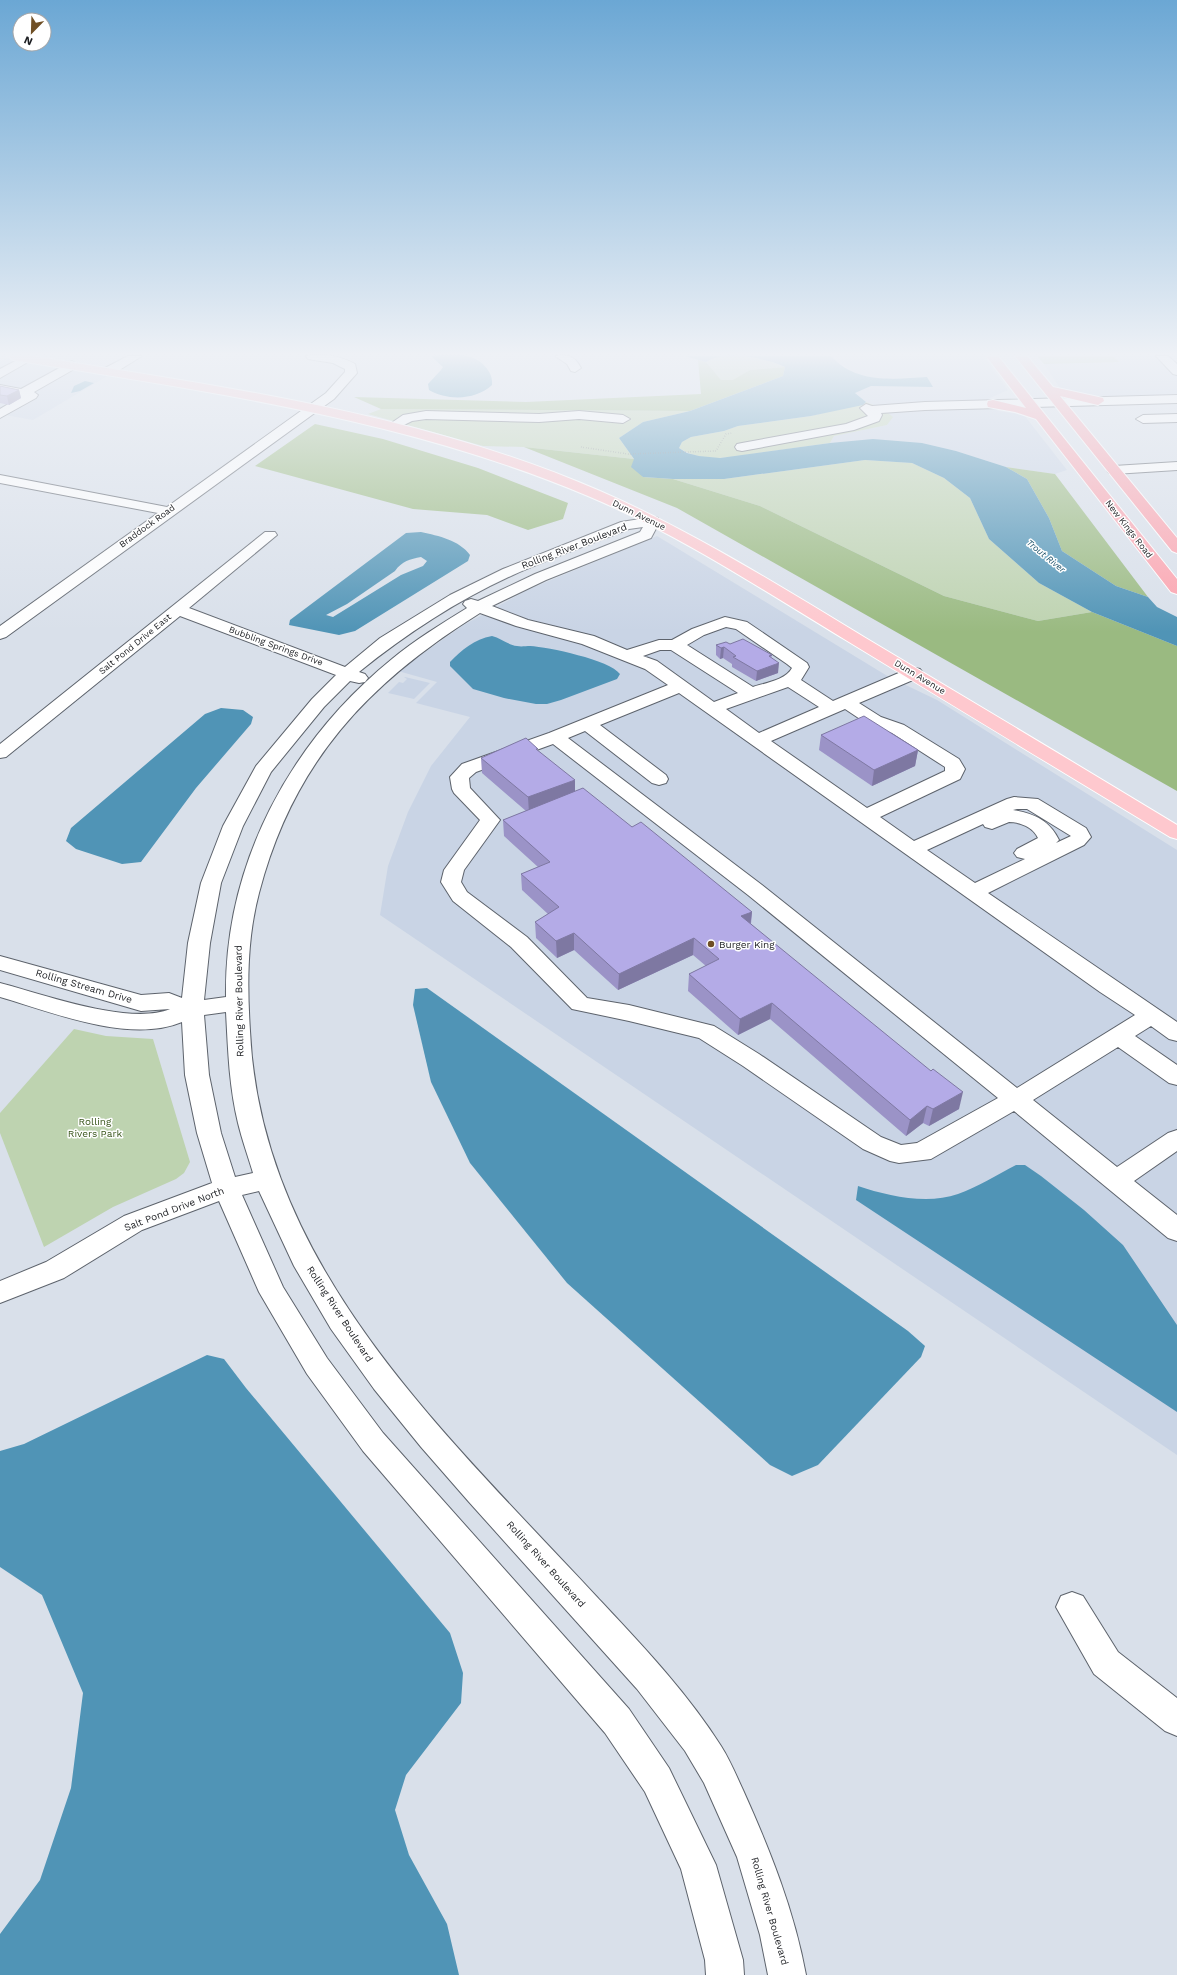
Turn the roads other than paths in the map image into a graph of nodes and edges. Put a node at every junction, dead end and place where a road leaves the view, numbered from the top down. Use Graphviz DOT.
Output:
graph roads {
  1 [pos="256,448"];
  2 [pos="473,448"];
  3 [pos="1065,448"];
  4 [pos="1096,448"];
  5 [pos="1177,466"];
  6 [pos="1114,470"];
  7 [pos="0,479"];
  8 [pos="168,511"];
  9 [pos="653,521"];
  10 [pos="270,535"];
  11 [pos="1177,548"];
  12 [pos="1177,589"];
  13 [pos="456,598"];
  14 [pos="479,607"];
  15 [pos="177,609"];
  16 [pos="0,634"];
  17 [pos="676,645"];
  18 [pos="628,655"];
  19 [pos="914,673"];
  20 [pos="347,674"];
  21 [pos="790,680"];
  22 [pos="374,682"];
  23 [pos="681,686"];
  24 [pos="750,693"];
  25 [pos="840,706"];
  26 [pos="712,708"];
  27 [pos="587,724"];
  28 [pos="555,737"];
  29 [pos="758,740"];
  30 [pos="0,753"];
  31 [pos="660,779"];
  32 [pos="866,816"];
  33 [pos="1177,833"];
  34 [pos="941,836"];
  35 [pos="913,849"];
  36 [pos="1004,877"];
  37 [pos="973,892"];
  38 [pos="0,963"];
  39 [pos="0,990"];
  40 [pos="237,1003"];
  41 [pos="192,1009"];
  42 [pos="1152,1015"];
  43 [pos="1177,1033"];
  44 [pos="1118,1036"];
  45 [pos="1177,1077"];
  46 [pos="1014,1100"];
  47 [pos="1177,1140"];
  48 [pos="267,1179"];
  49 [pos="1116,1181"];
  50 [pos="226,1188"];
  51 [pos="1176,1227"];
  52 [pos="0,1292"];
  53 [pos="1072,1607"];
  54 [pos="1177,1719"];
  55 [pos="725,1975"];
  56 [pos="787,1975"];
  1 -- 8 [label="street, Braddock Road"];
  2 -- 9 [label="main road, Dunn Avenue"];
  3 -- 12 [label="highway, New Kings Road"];
  4 -- 6 [label="highway"];
  5 -- 6 [label="street"];
  6 -- 11 [label="highway"];
  7 -- 8 [label="street"];
  8 -- 16 [label="street, Braddock Road"];
  9 -- 13 [label="street, Rolling River Boulevard"];
  9 -- 14 [label="street, Rolling River Boulevard"];
  9 -- 19 [label="main road, Dunn Avenue"];
  10 -- 15 [label="street, Salt Pond Drive East"];
  13 -- 14 [label="street"];
  13 -- 20 [label="street, Rolling River Boulevard"];
  14 -- 18 [label="street"];
  14 -- 22 [label="street, Rolling River Boulevard"];
  15 -- 20 [label="street, Bubbling Springs Drive"];
  15 -- 30 [label="street, Salt Pond Drive East"];
  17 -- 18 [label="street"];
  17 -- 21 [label="street"];
  17 -- 24 [label="street"];
  18 -- 23 [label="street"];
  19 -- 25 [label="street"];
  19 -- 33 [label="main road, Dunn Avenue"];
  20 -- 22 [label="street, Bubbling Springs Drive"];
  20 -- 41 [label="street, Rolling River Boulevard"];
  21 -- 24 [label="street"];
  21 -- 25 [label="street"];
  22 -- 40 [label="street, Rolling River Boulevard"];
  23 -- 26 [label="street"];
  23 -- 27 [label="street"];
  24 -- 26 [label="street"];
  25 -- 29 [label="street"];
  25 -- 32 [label="street"];
  26 -- 29 [label="street"];
  27 -- 28 [label="street"];
  27 -- 31 [label="street"];
  28 -- 46 [label="street"];
  28 -- 46 [label="street"];
  29 -- 32 [label="street"];
  32 -- 35 [label="street"];
  34 -- 35 [label="street"];
  34 -- 36 [label="street"];
  34 -- 36 [label="street"];
  35 -- 37 [label="street"];
  36 -- 37 [label="street"];
  37 -- 42 [label="street"];
  38 -- 41 [label="street, Rolling Stream Drive"];
  39 -- 41 [label="street, Rolling Stream Drive"];
  40 -- 41 [label="street, Rolling Stream Drive"];
  40 -- 48 [label="street, Rolling River Boulevard"];
  41 -- 50 [label="street, Rolling River Boulevard"];
  42 -- 43 [label="street"];
  42 -- 44 [label="street"];
  44 -- 45 [label="street"];
  44 -- 46 [label="street"];
  46 -- 49 [label="street"];
  47 -- 49 [label="street"];
  48 -- 50 [label="street, Salt Pond Drive North"];
  48 -- 56 [label="street, Rolling River Boulevard"];
  49 -- 51 [label="street"];
  50 -- 52 [label="street, Salt Pond Drive North"];
  50 -- 55 [label="street, Rolling River Boulevard"];
  53 -- 54 [label="street"];
}
